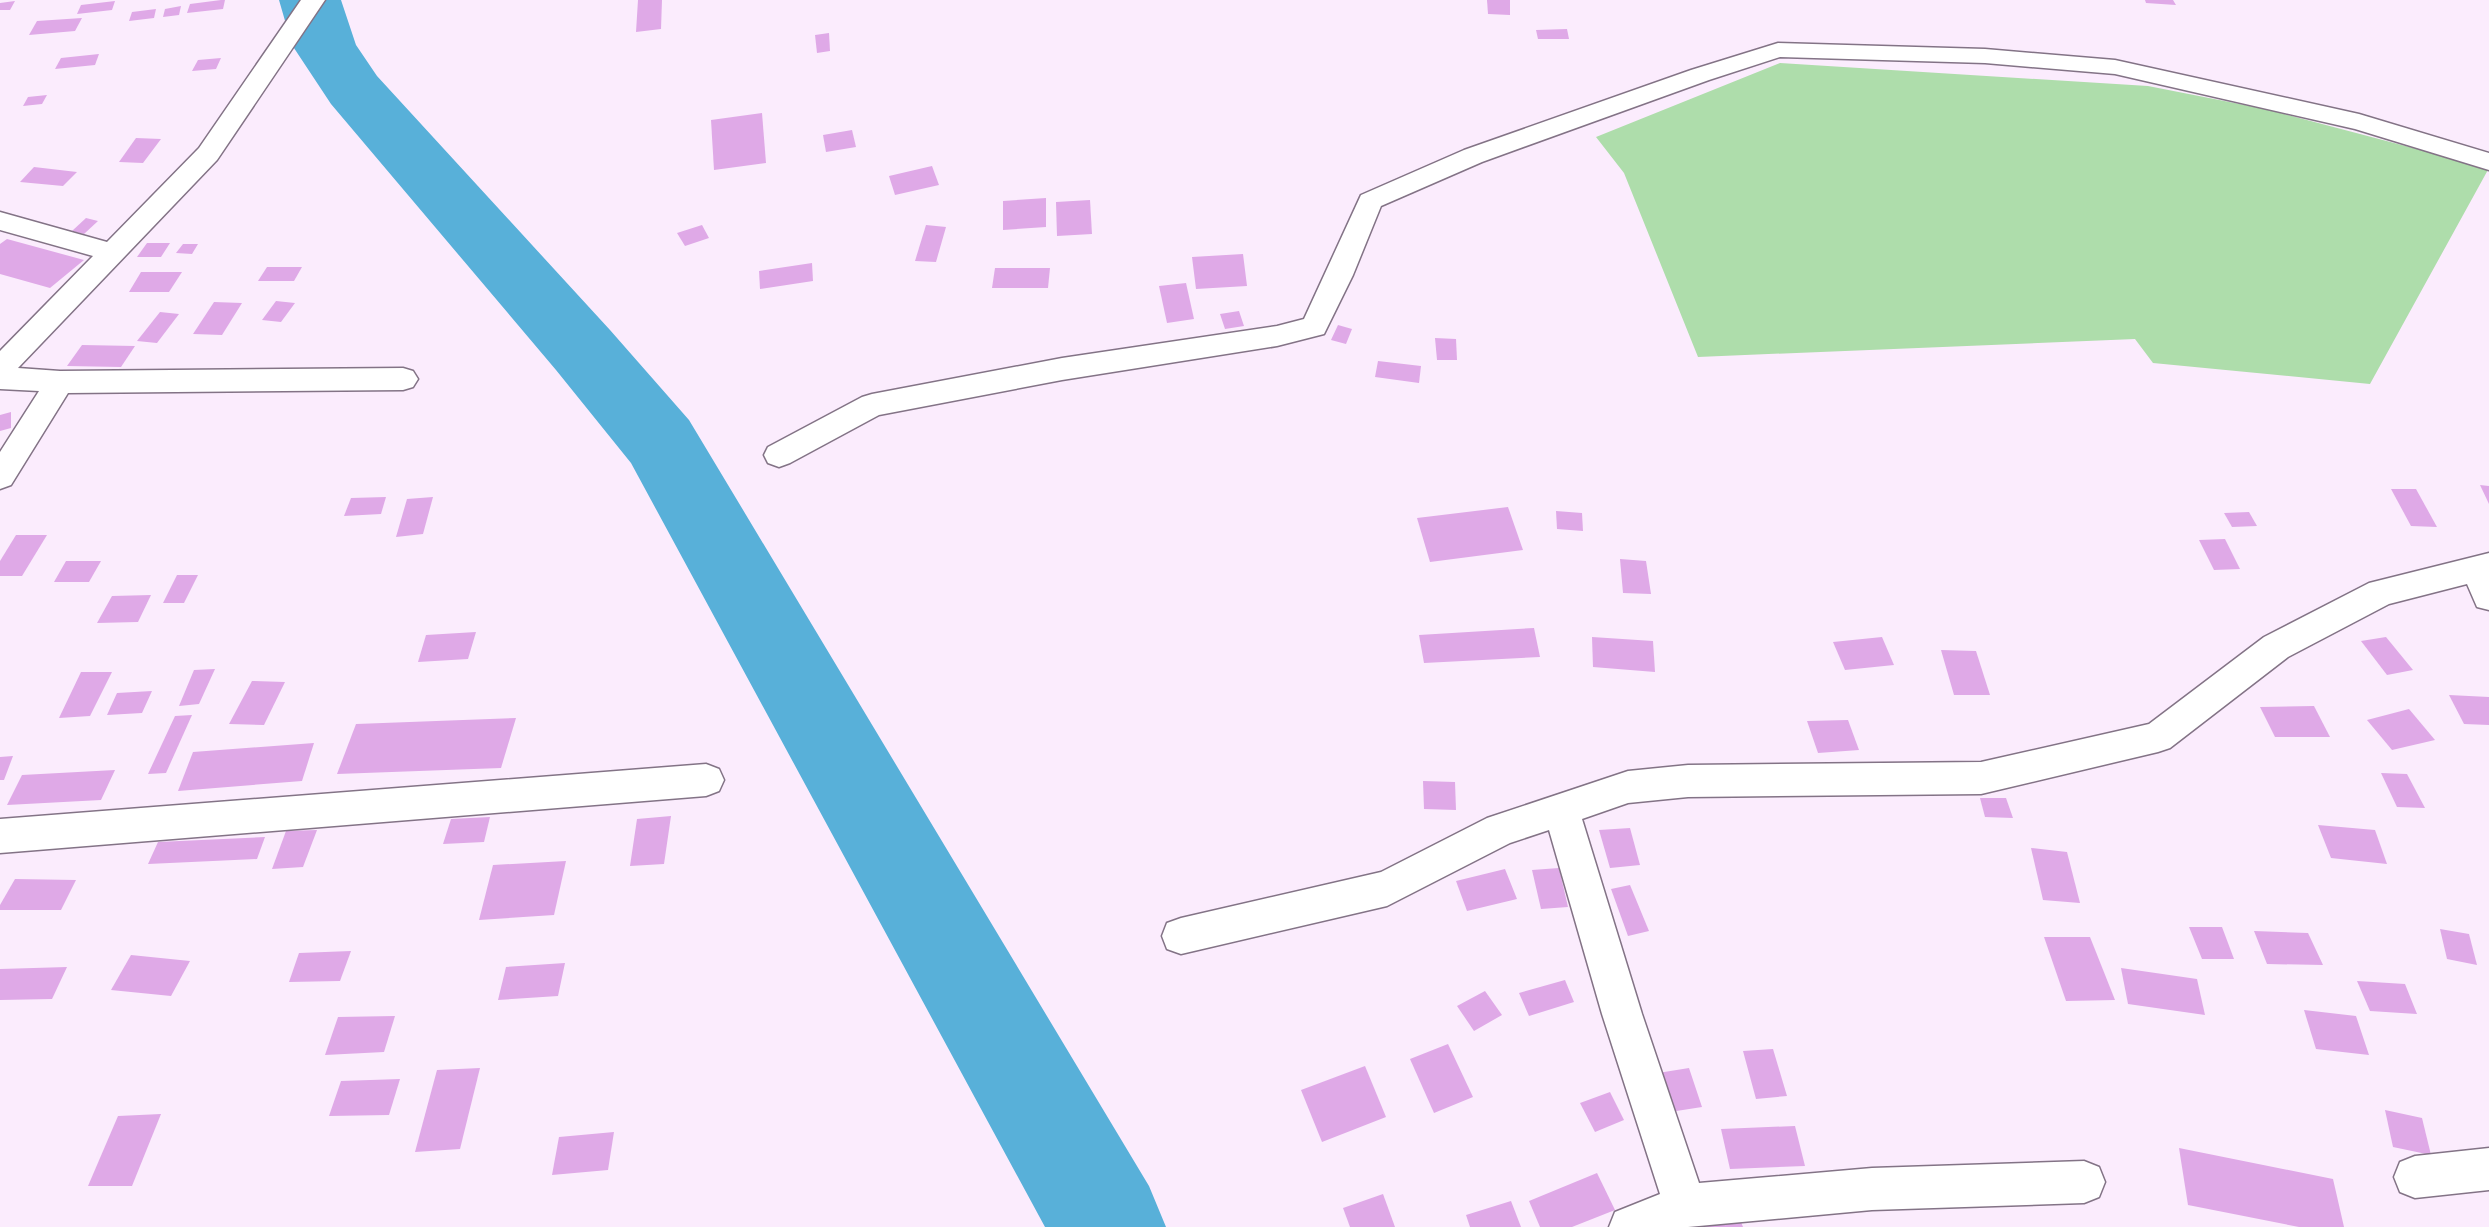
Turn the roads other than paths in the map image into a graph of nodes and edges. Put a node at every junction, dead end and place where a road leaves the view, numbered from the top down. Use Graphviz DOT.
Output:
graph roads {
  1 [pos="313,0"];
  2 [pos="2489,162"];
  3 [pos="0,222"];
  4 [pos="114,253"];
  5 [pos="0,369"];
  6 [pos="0,378"];
  7 [pos="403,379"];
  8 [pos="60,382"];
  9 [pos="778,455"];
  10 [pos="0,477"];
  11 [pos="2484,577"];
  12 [pos="706,780"];
  13 [pos="1561,810"];
  14 [pos="0,836"];
  15 [pos="1181,936"];
  16 [pos="2489,1169"];
  17 [pos="2415,1177"];
  18 [pos="2084,1182"];
  19 [pos="1685,1206"];
  20 [pos="1630,1227"];
  1 -- 4 [label="street"];
  2 -- 9 [label="street"];
  3 -- 4 [label="street"];
  4 -- 5 [label="street"];
  6 -- 8 [label="street"];
  7 -- 8 [label="street"];
  8 -- 10 [label="street"];
  11 -- 13 [label="street"];
  12 -- 14 [label="street"];
  13 -- 15 [label="street"];
  13 -- 19 [label="street"];
  16 -- 17 [label="street"];
  18 -- 19 [label="street"];
  19 -- 20 [label="street"];
}
